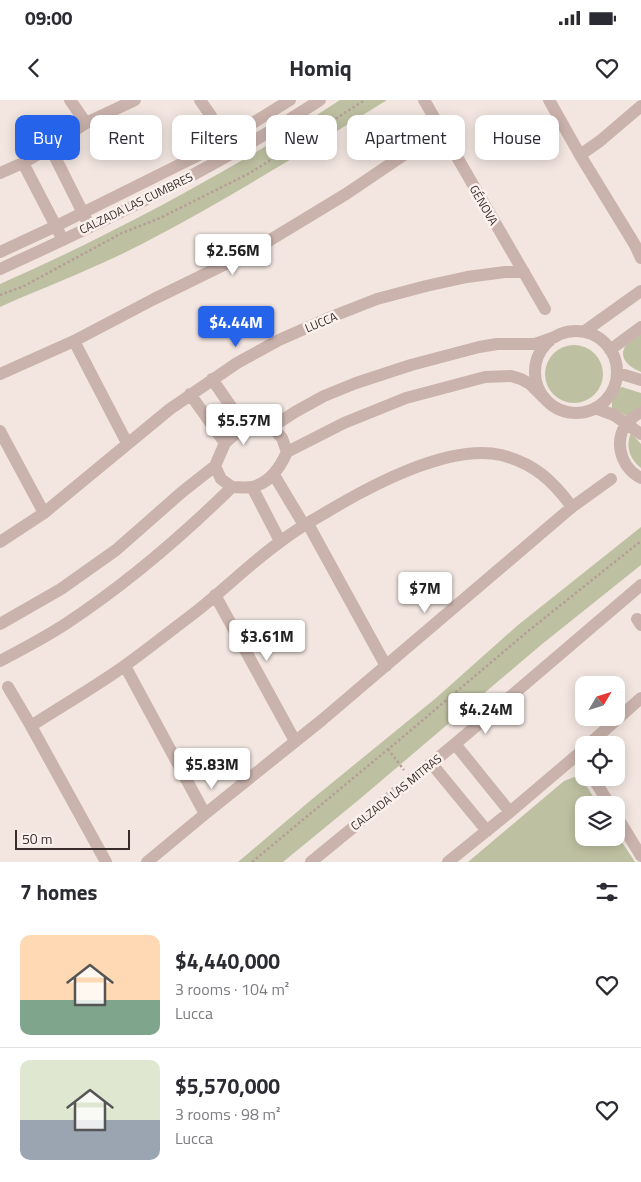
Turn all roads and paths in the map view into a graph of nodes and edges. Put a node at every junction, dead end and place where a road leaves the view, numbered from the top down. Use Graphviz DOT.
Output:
graph roads {
  1 [pos="70,100"];
  2 [pos="135,100"];
  3 [pos="200,100"];
  4 [pos="290,100"];
  5 [pos="320,100"];
  6 [pos="364,100"];
  7 [pos="424,100"];
  8 [pos="548,100"];
  9 [pos="641,106"];
  10 [pos="210,115"];
  11 [pos="432,115"];
  12 [pos="86,123"];
  13 [pos="80,127"];
  14 [pos="580,155"];
  15 [pos="28,160"];
  16 [pos="56,160"];
  17 [pos="396,160"];
  18 [pos="458,160"];
  19 [pos="23,163"];
  20 [pos="0,173"];
  21 [pos="83,213"];
  22 [pos="56,226"];
  23 [pos="90,227"];
  24 [pos="63,240"];
  25 [pos="638,243"];
  26 [pos="0,252"];
  27 [pos="641,258"];
  28 [pos="0,269"];
  29 [pos="524,272"];
  30 [pos="641,291"];
  31 [pos="0,296"];
  32 [pos="546,309"];
  33 [pos="641,327"];
  34 [pos="585,331"];
  35 [pos="555,337"];
  36 [pos="74,341"];
  37 [pos="610,350"];
  38 [pos="618,373"];
  39 [pos="0,374"];
  40 [pos="212,379"];
  41 [pos="641,380"];
  42 [pos="190,394"];
  43 [pos="544,398"];
  44 [pos="595,408"];
  45 [pos="641,412"];
  46 [pos="627,424"];
  47 [pos="272,427"];
  48 [pos="247,430"];
  49 [pos="0,431"];
  50 [pos="641,434"];
  51 [pos="127,443"];
  52 [pos="225,443"];
  53 [pos="287,452"];
  54 [pos="215,466"];
  55 [pos="274,475"];
  56 [pos="610,478"];
  57 [pos="641,478"];
  58 [pos="252,486"];
  59 [pos="232,487"];
  60 [pos="572,507"];
  61 [pos="44,513"];
  62 [pos="306,524"];
  63 [pos="280,541"];
  64 [pos="641,541"];
  65 [pos="0,542"];
  66 [pos="641,586"];
  67 [pos="215,595"];
  68 [pos="0,624"];
  69 [pos="0,661"];
  70 [pos="125,666"];
  71 [pos="386,666"];
  72 [pos="8,687"];
  73 [pos="455,693"];
  74 [pos="641,698"];
  75 [pos="479,723"];
  76 [pos="31,726"];
  77 [pos="598,736"];
  78 [pos="296,741"];
  79 [pos="455,744"];
  80 [pos="388,750"];
  81 [pos="575,761"];
  82 [pos="431,763"];
  83 [pos="412,780"];
  84 [pos="510,812"];
  85 [pos="205,814"];
  86 [pos="625,830"];
  87 [pos="487,831"];
  88 [pos="641,856"];
  89 [pos="106,862"];
  90 [pos="147,862"];
  91 [pos="252,862"];
  92 [pos="311,862"];
  93 [pos="448,862"];
  1 -- 12 [label="street"];
  2 -- 12 [label="street"];
  3 -- 10 [label="street"];
  4 -- 21 [label="street, CALZADA LAS CUMBRES"];
  5 -- 23 [label="street, CALZADA LAS CUMBRES"];
  6 -- 31 [label="path"];
  7 -- 11 [label="street, GÉNOVA"];
  8 -- 14 [label="street"];
  9 -- 14 [label="street"];
  12 -- 13 [label="street"];
  14 -- 25 [label="street"];
  15 -- 19 [label="street"];
  16 -- 21 [label="street"];
  17 -- 36 [label="street"];
  18 -- 29 [label="street, GÉNOVA"];
  19 -- 20 [label="street"];
  19 -- 22 [label="street"];
  21 -- 22 [label="street, CALZADA LAS CUMBRES"];
  21 -- 23 [label="street"];
  22 -- 24 [label="street"];
  22 -- 26 [label="street, CALZADA LAS CUMBRES"];
  23 -- 24 [label="street, CALZADA LAS CUMBRES"];
  24 -- 28 [label="street, CALZADA LAS CUMBRES"];
  25 -- 27 [label="street"];
  29 -- 32 [label="street, GÉNOVA"];
  29 -- 40 [label="street, LUCCA"];
  30 -- 34 [label="street"];
  33 -- 37 [label="street"];
  34 -- 35 [label="street"];
  34 -- 37 [label="street"];
  35 -- 43 [label="street"];
  35 -- 47 [label="street"];
  36 -- 39 [label="street"];
  36 -- 51 [label="street"];
  37 -- 38 [label="street"];
  38 -- 41 [label="street"];
  38 -- 44 [label="street"];
  40 -- 42 [label="street, LUCCA"];
  40 -- 48 [label="street"];
  42 -- 51 [label="street, LUCCA"];
  42 -- 52 [label="street"];
  43 -- 44 [label="street"];
  43 -- 53 [label="street"];
  44 -- 46 [label="street"];
  45 -- 46 [label="street"];
  46 -- 50 [label="street"];
  46 -- 57 [label="street"];
  47 -- 48 [label="street"];
  47 -- 53 [label="street"];
  48 -- 52 [label="street"];
  49 -- 61 [label="street"];
  51 -- 61 [label="street, LUCCA"];
  52 -- 54 [label="street"];
  53 -- 55 [label="street"];
  54 -- 59 [label="street"];
  54 -- 68 [label="street"];
  55 -- 58 [label="street"];
  55 -- 62 [label="street"];
  56 -- 60 [label="street"];
  58 -- 59 [label="street"];
  58 -- 63 [label="street"];
  59 -- 69 [label="street"];
  60 -- 62 [label="street"];
  60 -- 71 [label="street"];
  61 -- 65 [label="street, LUCCA"];
  62 -- 63 [label="street"];
  62 -- 71 [label="street"];
  63 -- 67 [label="street"];
  64 -- 73 [label="path"];
  66 -- 75 [label="street, CALZADA LAS MITRAS"];
  67 -- 70 [label="street"];
  67 -- 78 [label="street"];
  70 -- 76 [label="street"];
  70 -- 85 [label="street"];
  71 -- 78 [label="street"];
  72 -- 76 [label="street"];
  73 -- 75 [label="path"];
  73 -- 80 [label="path"];
  74 -- 77 [label="street"];
  75 -- 79 [label="street, CALZADA LAS MITRAS"];
  76 -- 89 [label="street"];
  78 -- 85 [label="street"];
  79 -- 82 [label="street, CALZADA LAS MITRAS"];
  79 -- 84 [label="street"];
  80 -- 83 [label="path"];
  80 -- 91 [label="path"];
  81 -- 84 [label="street"];
  82 -- 83 [label="street, CALZADA LAS MITRAS"];
  82 -- 87 [label="street"];
  83 -- 92 [label="street, CALZADA LAS MITRAS"];
  84 -- 87 [label="street"];
  85 -- 90 [label="street"];
  86 -- 88 [label="street"];
  87 -- 93 [label="street"];
}
